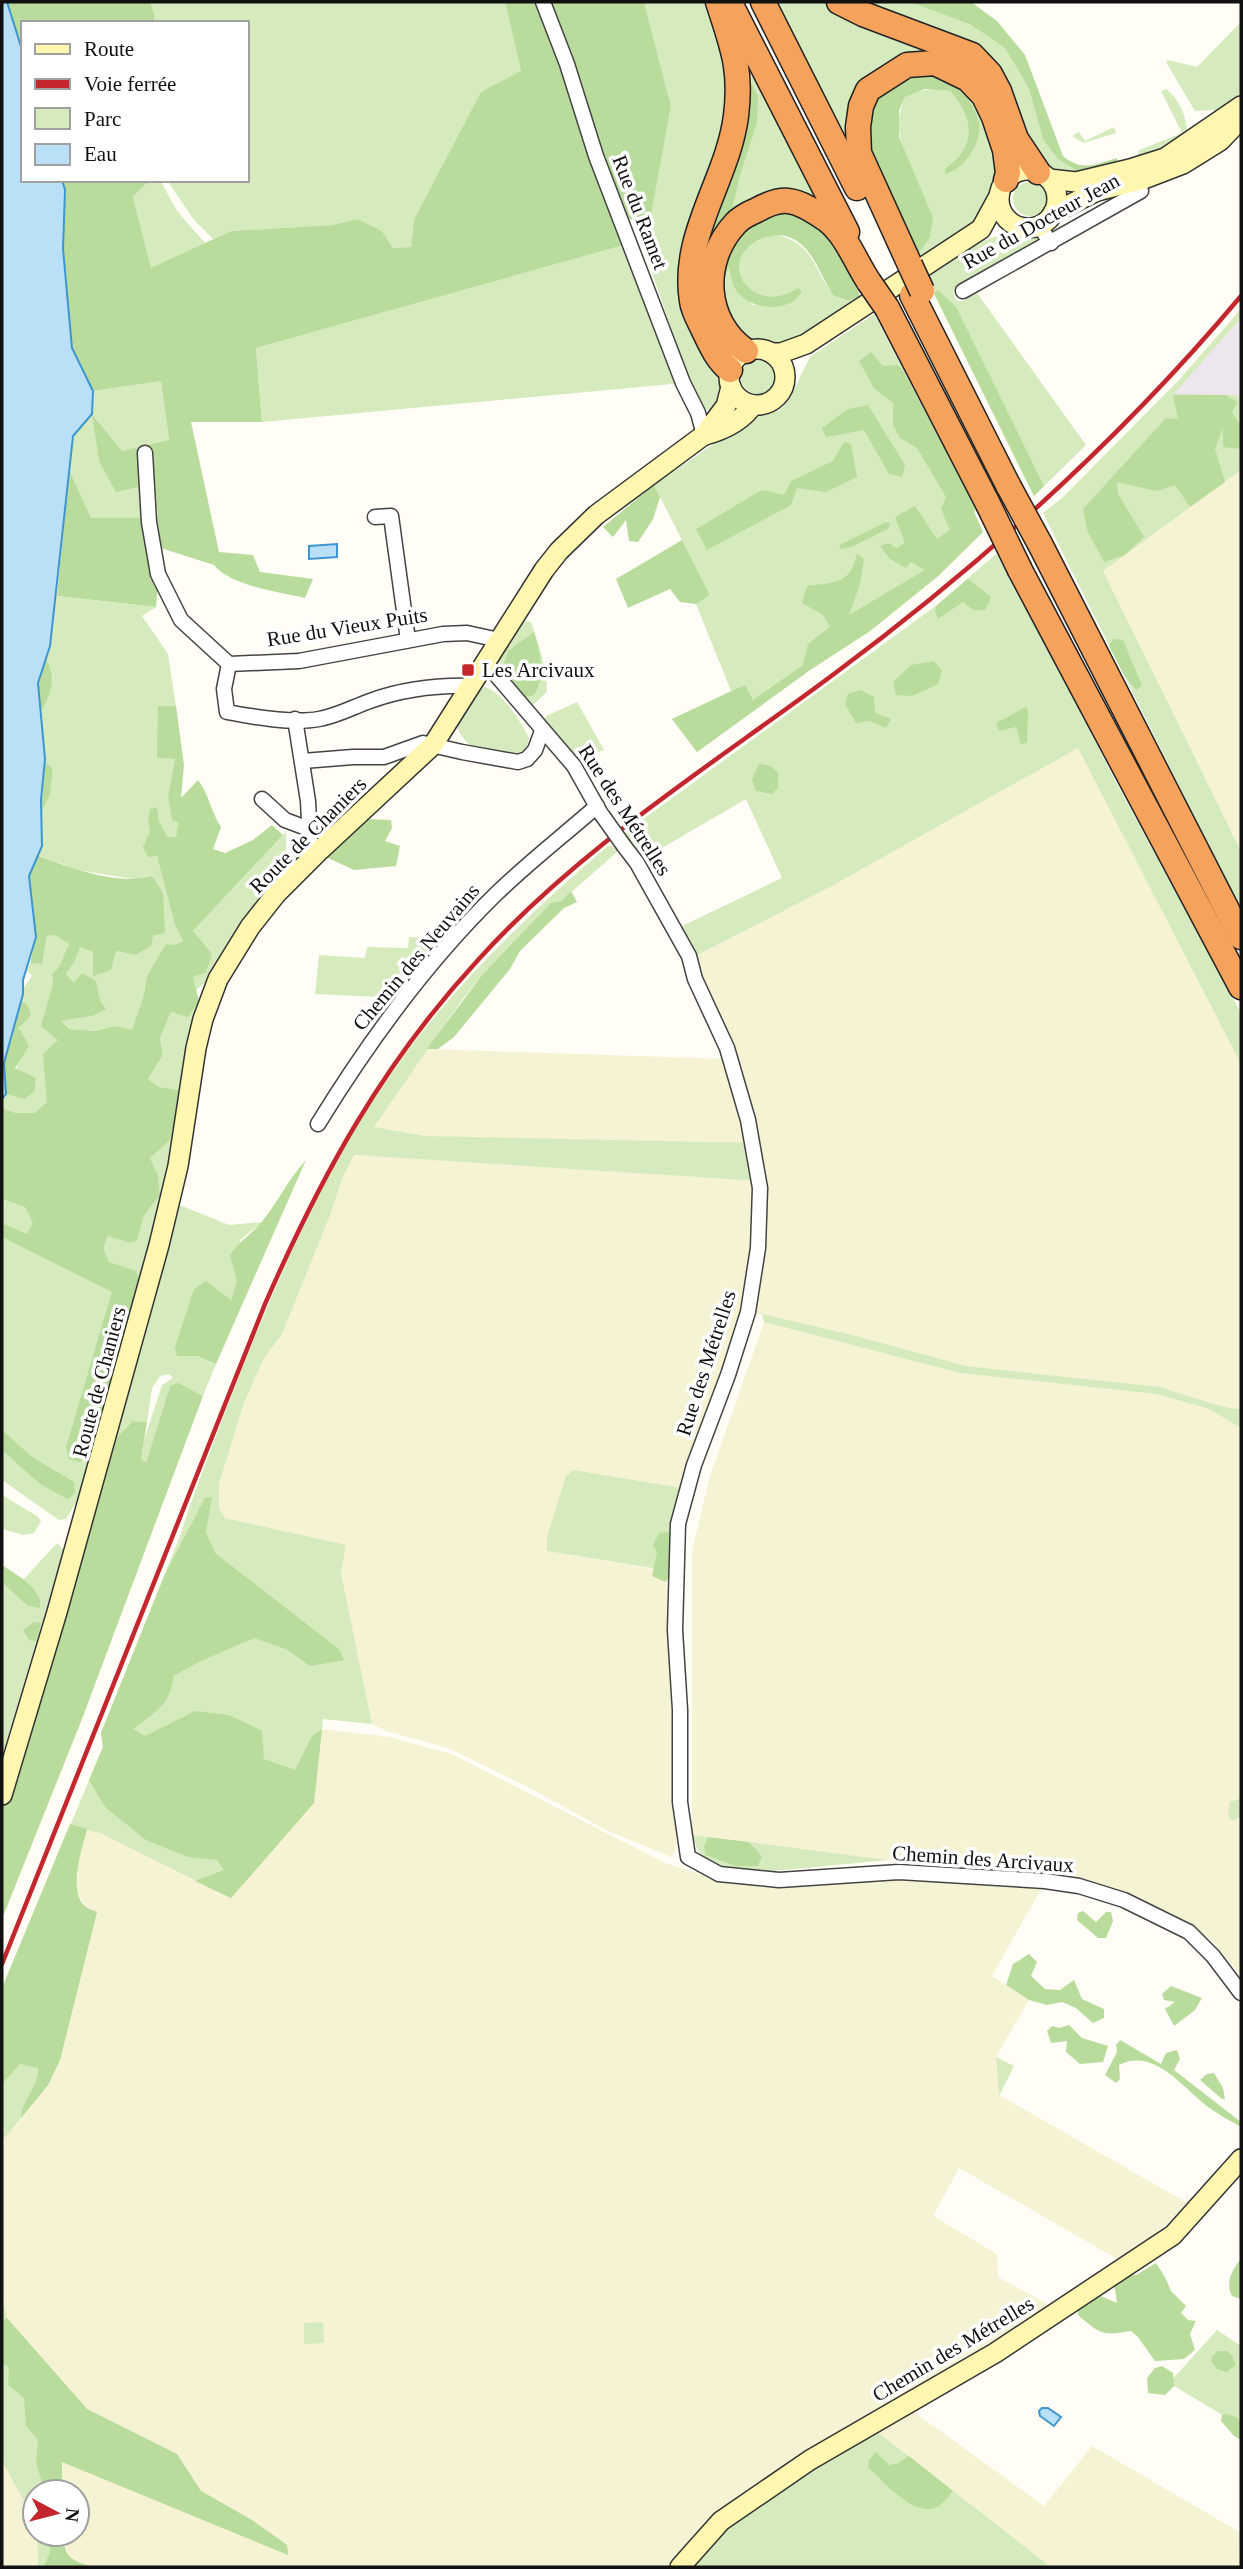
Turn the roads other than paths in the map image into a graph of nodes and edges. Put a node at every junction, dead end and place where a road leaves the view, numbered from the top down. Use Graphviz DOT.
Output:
graph roads {
  1 [pos="543,2"];
  2 [pos="718,2"];
  3 [pos="729,2"];
  4 [pos="763,2"];
  5 [pos="839,2"];
  6 [pos="1241,106"];
  7 [pos="1241,119"];
  8 [pos="1043,175"];
  9 [pos="1002,188"];
  10 [pos="1141,191"];
  11 [pos="1046,219"];
  12 [pos="1017,226"];
  13 [pos="982,229"];
  14 [pos="1051,243"];
  15 [pos="905,268"];
  16 [pos="871,281"];
  17 [pos="963,291"];
  18 [pos="806,344"];
  19 [pos="772,353"];
  20 [pos="736,369"];
  21 [pos="785,374"];
  22 [pos="753,405"];
  23 [pos="704,435"];
  24 [pos="145,453"];
  25 [pos="375,517"];
  26 [pos="408,640"];
  27 [pos="499,640"];
  28 [pos="485,662"];
  29 [pos="229,664"];
  30 [pos="472,686"];
  31 [pos="295,719"];
  32 [pos="542,731"];
  33 [pos="432,745"];
  34 [pos="303,761"];
  35 [pos="262,799"];
  36 [pos="600,811"];
  37 [pos="309,829"];
  38 [pos="318,852"];
  39 [pos="1241,937"];
  40 [pos="1241,987"];
  41 [pos="318,1124"];
  42 [pos="2,1795"];
  43 [pos="688,1857"];
  44 [pos="1241,1993"];
  45 [pos="1241,2159"];
  46 [pos="680,2567"];
  1 -- 23 [label="street, Rue du Ramet"];
  2 -- 20 [label="highway"];
  3 -- 16 [label="highway"];
  4 -- 15 [label="highway"];
  5 -- 8 [label="highway"];
  6 -- 8 [label="street, Rue du Docteur Jean"];
  7 -- 11 [label="street, Rue du Docteur Jean"];
  8 -- 9 [label="street"];
  8 -- 11 [label="street"];
  9 -- 12 [label="street"];
  9 -- 13 [label="street"];
  9 -- 15 [label="highway"];
  10 -- 14 [label="street, Rue du Docteur Jean"];
  11 -- 12 [label="street"];
  11 -- 14 [label="street"];
  12 -- 13 [label="street"];
  13 -- 18 [label="street"];
  14 -- 17 [label="street, Rue du Docteur Jean"];
  15 -- 39 [label="highway, bridge"];
  16 -- 20 [label="highway"];
  16 -- 40 [label="highway, bridge"];
  18 -- 19 [label="street"];
  18 -- 21 [label="street"];
  19 -- 20 [label="street"];
  19 -- 21 [label="street"];
  20 -- 22 [label="street"];
  20 -- 23 [label="street"];
  21 -- 22 [label="street"];
  22 -- 23 [label="street"];
  23 -- 27 [label="street, Route de Chaniers"];
  24 -- 29 [label="street"];
  25 -- 26 [label="street"];
  26 -- 27 [label="street, Rue du Vieux Puits"];
  26 -- 29 [label="street, Rue du Vieux Puits"];
  27 -- 28 [label="street, Route de Chaniers"];
  28 -- 30 [label="street, Route de Chaniers"];
  28 -- 32 [label="street, Rue des Métrelles"];
  29 -- 31 [label="street"];
  30 -- 31 [label="street"];
  30 -- 33 [label="street, Route de Chaniers"];
  31 -- 34 [label="street"];
  32 -- 33 [label="street"];
  32 -- 36 [label="street, Rue des Métrelles"];
  33 -- 34 [label="street"];
  33 -- 38 [label="street, Route de Chaniers"];
  34 -- 37 [label="street"];
  35 -- 37 [label="street"];
  36 -- 41 [label="street, Chemin des Neuvains"];
  36 -- 43 [label="street, Rue des Métrelles, bridge"];
  37 -- 38 [label="street"];
  38 -- 42 [label="street, Route de Chaniers"];
  43 -- 44 [label="street, Chemin des Arcivaux"];
  45 -- 46 [label="street, Chemin des Métrelles"];
}
